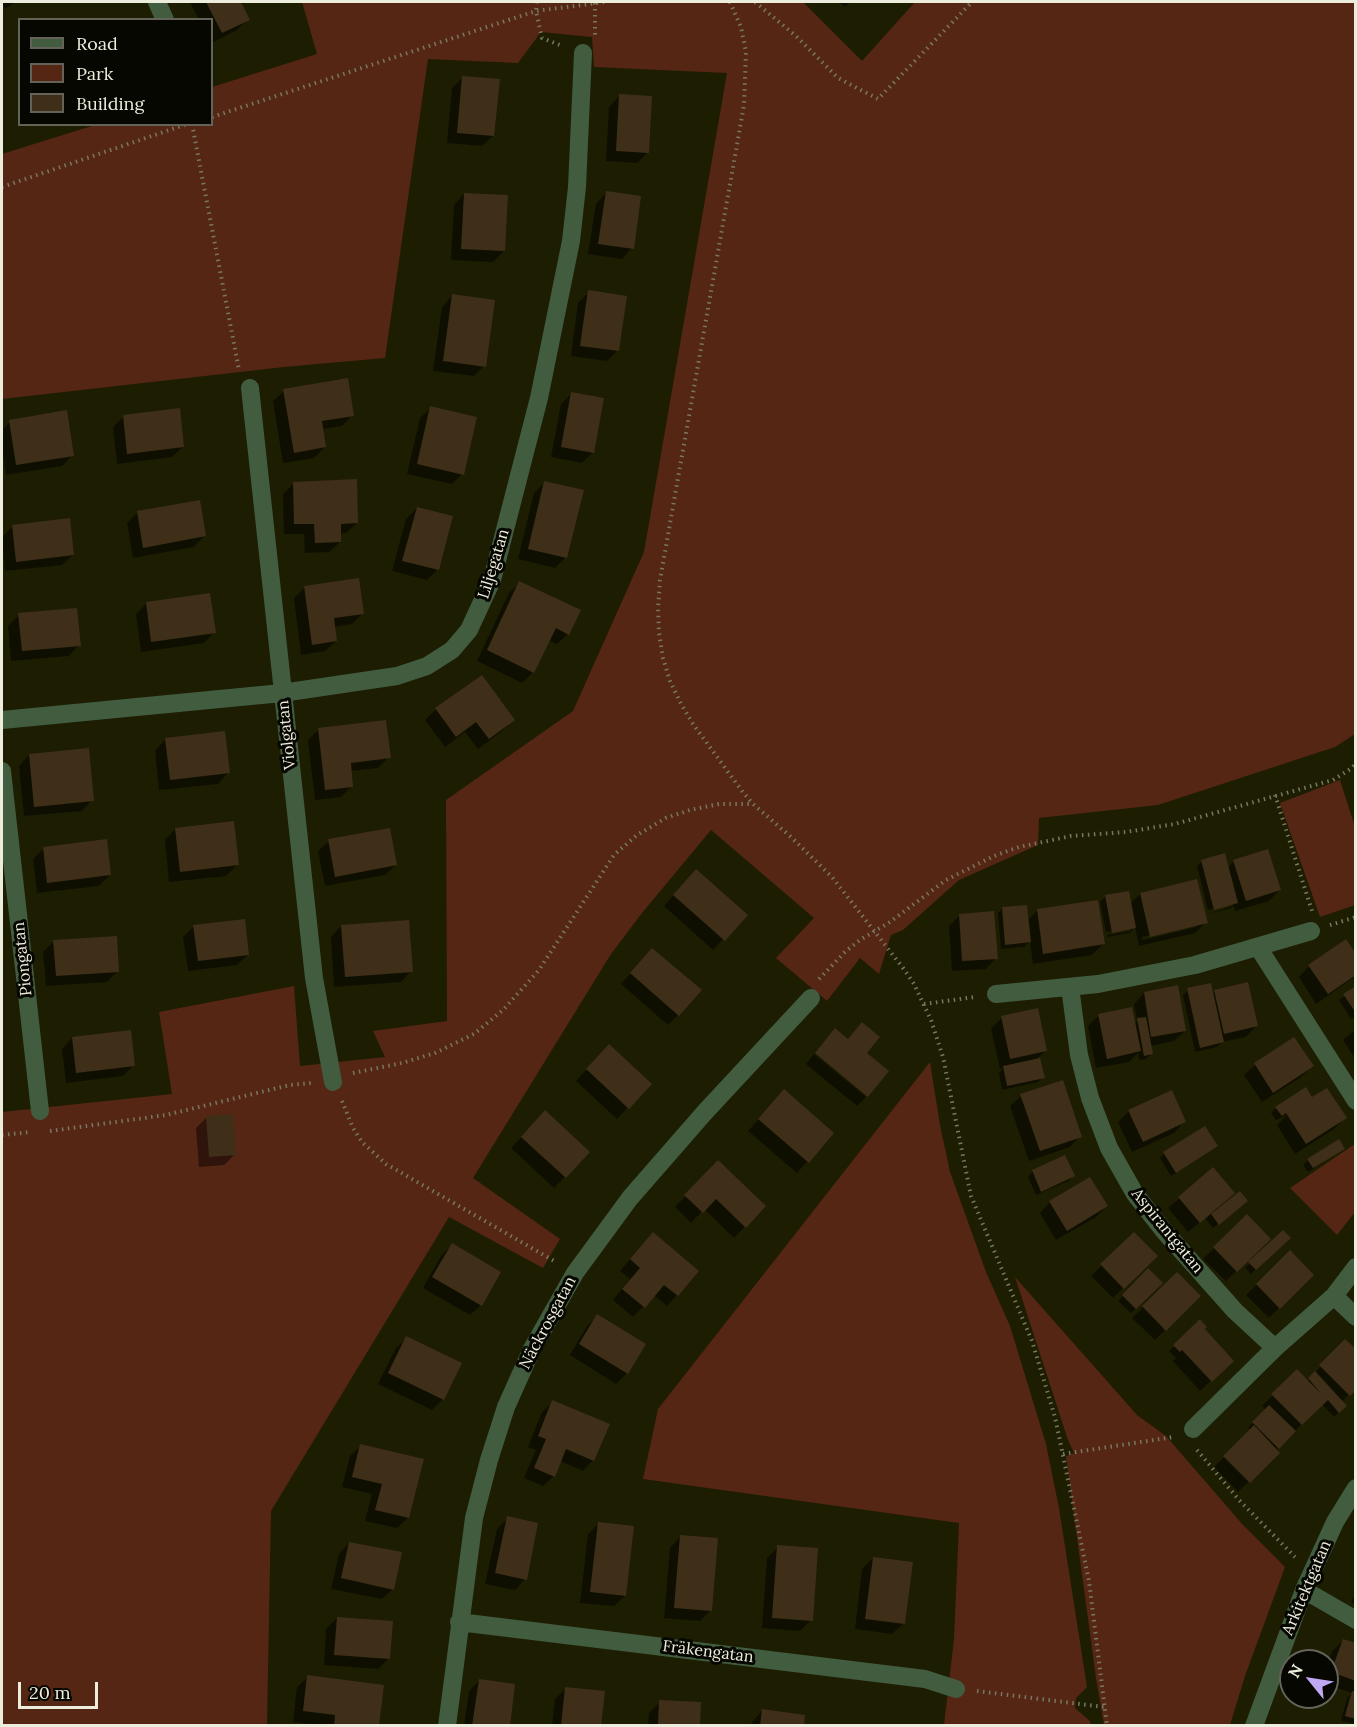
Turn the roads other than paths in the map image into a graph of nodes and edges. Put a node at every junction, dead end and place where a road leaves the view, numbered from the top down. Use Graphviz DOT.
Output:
graph roads {
  1 [pos="157,2"];
  2 [pos="164,18"];
  3 [pos="583,53"];
  4 [pos="250,388"];
  5 [pos="282,693"];
  6 [pos="2,720"];
  7 [pos="2,771"];
  8 [pos="1313,924"];
  9 [pos="1258,947"];
  10 [pos="1070,987"];
  11 [pos="996,994"];
  12 [pos="811,998"];
  13 [pos="333,1082"];
  14 [pos="1356,1101"];
  15 [pos="39,1111"];
  16 [pos="1356,1267"];
  17 [pos="1334,1296"];
  18 [pos="1356,1317"];
  19 [pos="1275,1348"];
  20 [pos="1189,1433"];
  21 [pos="1356,1488"];
  22 [pos="1304,1590"];
  23 [pos="1356,1620"];
  24 [pos="459,1622"];
  25 [pos="956,1689"];
  26 [pos="447,1725"];
  27 [pos="1254,1725"];
  1 -- 2 [label="street"];
  3 -- 5 [label="street, Liljegatan"];
  4 -- 5 [label="street, Violgatan"];
  5 -- 6 [label="street, Liljegatan"];
  5 -- 13 [label="street, Violgatan"];
  7 -- 15 [label="street, Piongatan"];
  8 -- 9 [label="street"];
  9 -- 10 [label="street"];
  9 -- 14 [label="street"];
  10 -- 11 [label="street"];
  10 -- 19 [label="street, Aspirantgatan"];
  12 -- 24 [label="street, Näckrosgatan"];
  16 -- 17 [label="street"];
  17 -- 18 [label="street"];
  17 -- 19 [label="street"];
  19 -- 20 [label="street"];
  21 -- 22 [label="street, Arkitektgatan"];
  22 -- 23 [label="street"];
  22 -- 27 [label="street, Arkitektgatan"];
  24 -- 25 [label="street, Fräkengatan"];
  24 -- 26 [label="street, Näckrosgatan"];
}
